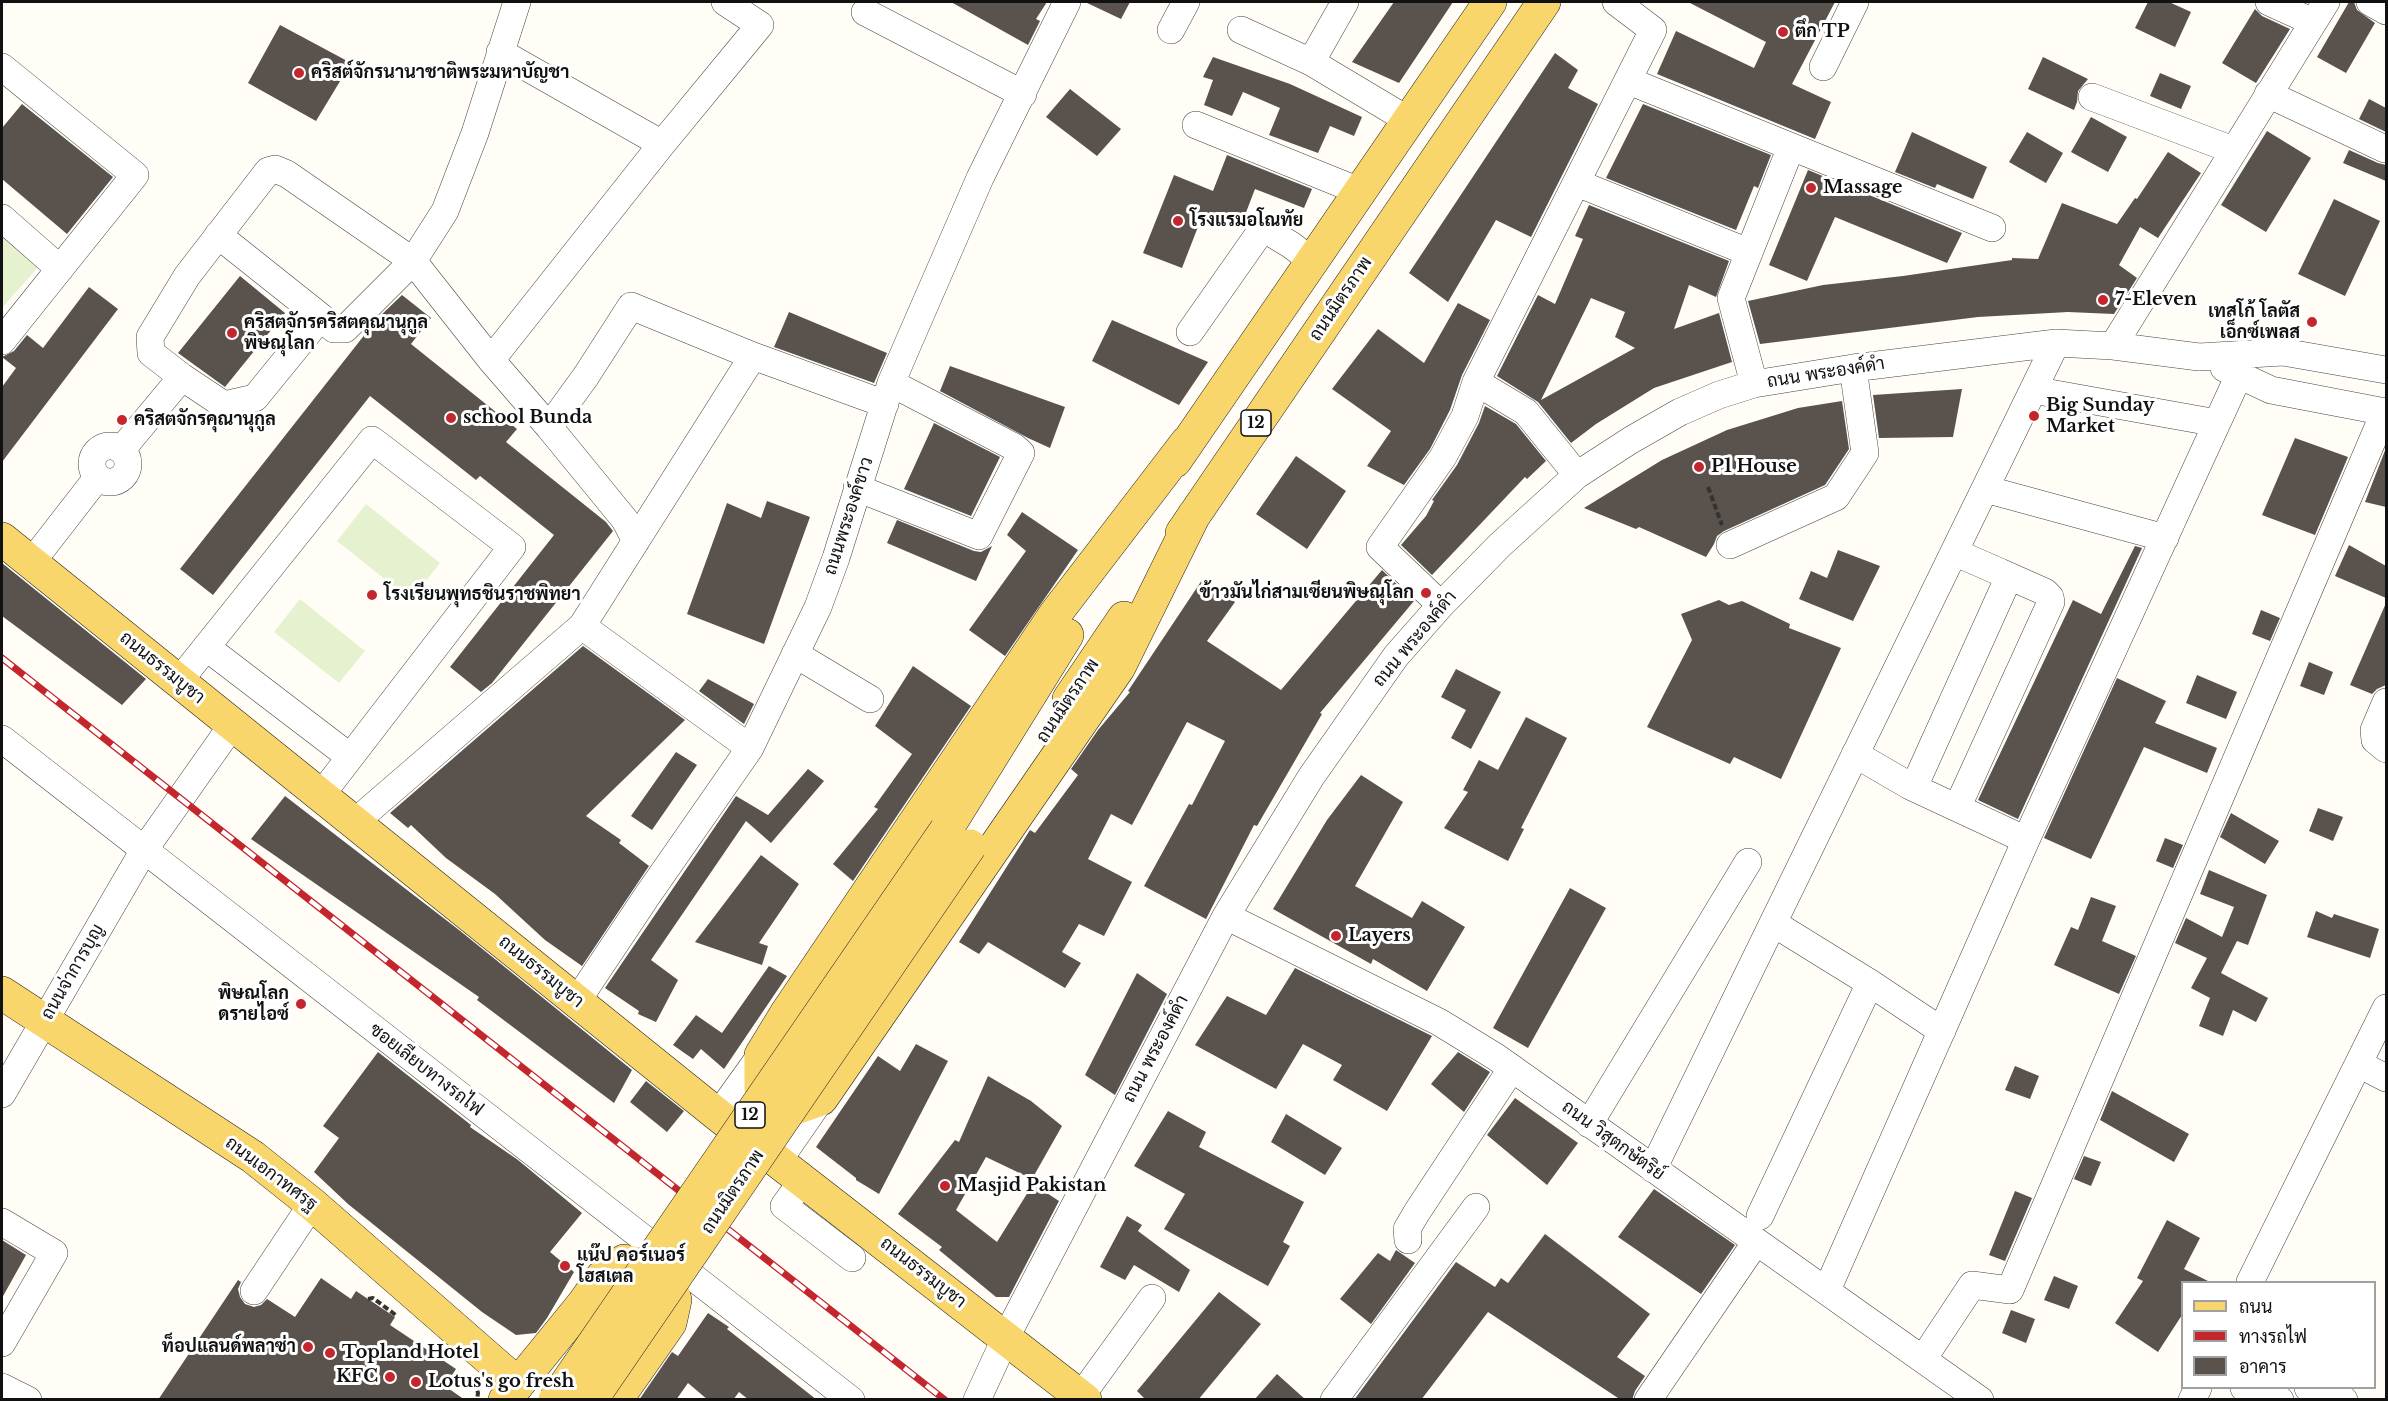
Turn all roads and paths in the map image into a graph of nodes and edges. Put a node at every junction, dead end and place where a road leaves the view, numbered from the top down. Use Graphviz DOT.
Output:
graph roads {
  1 [pos="517,2"];
  2 [pos="725,2"];
  3 [pos="1067,2"];
  4 [pos="1186,2"];
  5 [pos="1345,2"];
  6 [pos="1490,2"];
  7 [pos="1544,2"];
  8 [pos="1616,2"];
  9 [pos="1855,2"];
  10 [pos="2269,2"];
  11 [pos="2370,2"];
  12 [pos="2386,11"];
  13 [pos="865,12"];
  14 [pos="2320,12"];
  15 [pos="1172,30"];
  16 [pos="1241,30"];
  17 [pos="500,52"];
  18 [pos="1311,62"];
  19 [pos="2,67"];
  20 [pos="1822,67"];
  21 [pos="1629,81"];
  22 [pos="1023,94"];
  23 [pos="2268,94"];
  24 [pos="2092,96"];
  25 [pos="1408,120"];
  26 [pos="1196,125"];
  27 [pos="662,144"];
  28 [pos="1791,147"];
  29 [pos="2385,149"];
  30 [pos="2233,150"];
  31 [pos="1577,183"];
  32 [pos="1359,191"];
  33 [pos="2,218"];
  34 [pos="1992,228"];
  35 [pos="218,236"];
  36 [pos="1748,252"];
  37 [pos="1311,260"];
  38 [pos="412,261"];
  39 [pos="60,269"];
  40 [pos="321,317"];
  41 [pos="1190,332"];
  42 [pos="2,341"];
  43 [pos="2056,343"];
  44 [pos="2113,346"];
  45 [pos="753,357"];
  46 [pos="2199,357"];
  47 [pos="490,360"];
  48 [pos="1854,368"];
  49 [pos="2386,370"];
  50 [pos="2239,375"];
  51 [pos="182,377"];
  52 [pos="1476,382"];
  53 [pos="1754,384"];
  54 [pos="2033,390"];
  55 [pos="888,394"];
  56 [pos="2386,412"];
  57 [pos="2217,423"];
  58 [pos="549,427"];
  59 [pos="1186,442"];
  60 [pos="1577,475"];
  61 [pos="1708,487"];
  62 [pos="857,488"];
  63 [pos="1985,489"];
  64 [pos="1194,515"];
  65 [pos="2165,538"];
  66 [pos="2,539"];
  67 [pos="636,541"];
  68 [pos="1730,545"];
  69 [pos="1954,552"];
  70 [pos="31,563"];
  71 [pos="2000,572"];
  72 [pos="1441,605"];
  73 [pos="582,626"];
  74 [pos="206,646"];
  75 [pos="795,654"];
  76 [pos="179,681"];
  77 [pos="870,699"];
  78 [pos="2386,702"];
  79 [pos="233,724"];
  80 [pos="2,739"];
  81 [pos="750,748"];
  82 [pos="2386,749"];
  83 [pos="1855,754"];
  84 [pos="350,757"];
  85 [pos="1910,786"];
  86 [pos="321,795"];
  87 [pos="1957,808"];
  88 [pos="355,822"];
  89 [pos="958,838"];
  90 [pos="2026,840"];
  91 [pos="144,850"];
  92 [pos="1748,862"];
  93 [pos="1226,916"];
  94 [pos="1773,923"];
  95 [pos="1870,983"];
  96 [pos="2,993"];
  97 [pos="577,1001"];
  98 [pos="2386,1008"];
  99 [pos="44,1022"];
  100 [pos="1942,1031"];
  101 [pos="761,1054"];
  102 [pos="2359,1064"];
  103 [pos="1512,1068"];
  104 [pos="2386,1078"];
  105 [pos="2,1094"];
  106 [pos="821,1100"];
  107 [pos="718,1115"];
  108 [pos="1589,1124"];
  109 [pos="1653,1169"];
  110 [pos="790,1170"];
  111 [pos="312,1204"];
  112 [pos="1476,1207"];
  113 [pos="2,1222"];
  114 [pos="1758,1229"];
  115 [pos="1408,1240"];
  116 [pos="852,1258"];
  117 [pos="2250,1281"];
  118 [pos="1827,1290"];
  119 [pos="254,1291"];
  120 [pos="1152,1298"];
  121 [pos="1006,1337"];
  122 [pos="2,1342"];
  123 [pos="1923,1359"];
  124 [pos="2,1387"];
  125 [pos="2311,1389"];
  126 [pos="512,1392"];
  127 [pos="1083,1398"];
  128 [pos="2341,1399"];
  129 [pos="28,1400"];
  130 [pos="555,1400"];
  131 [pos="591,1400"];
  132 [pos="616,1400"];
  133 [pos="851,1400"];
  134 [pos="977,1400"];
  135 [pos="1334,1400"];
  136 [pos="1648,1400"];
  137 [pos="1980,1400"];
  1 -- 17 [label="street"];
  2 -- 27 [label="street"];
  3 -- 22 [label="street, ถนนพระองค์ขาว"];
  4 -- 15 [label="street"];
  5 -- 18 [label="street"];
  6 -- 25 [label="main road, ถนนมิตรภาพ / 12"];
  7 -- 64 [label="main road, ถนนมิตรภาพ / 12"];
  8 -- 21 [label="street"];
  9 -- 20 [label="street"];
  10 -- 14 [label="street"];
  11 -- 12 [label="street"];
  13 -- 22 [label="street"];
  14 -- 23 [label="street"];
  16 -- 18 [label="street"];
  17 -- 27 [label="street"];
  17 -- 38 [label="street"];
  18 -- 25 [label="street"];
  19 -- 39 [label="street"];
  21 -- 28 [label="street"];
  21 -- 31 [label="street"];
  22 -- 55 [label="street, ถนนพระองค์ขาว"];
  23 -- 29 [label="street"];
  23 -- 30 [label="street"];
  24 -- 30 [label="street"];
  25 -- 32 [label="main road, ถนนมิตรภาพ / 12"];
  26 -- 32 [label="street"];
  27 -- 47 [label="street"];
  28 -- 34 [label="street"];
  28 -- 36 [label="street"];
  30 -- 44 [label="street"];
  31 -- 36 [label="street"];
  31 -- 52 [label="street"];
  32 -- 37 [label="main road, ถนนมิตรภาพ / 12"];
  33 -- 39 [label="street"];
  35 -- 38 [label="street"];
  35 -- 40 [label="street"];
  35 -- 51 [label="street"];
  36 -- 53 [label="street"];
  37 -- 41 [label="street"];
  37 -- 59 [label="main road, ถนนมิตรภาพ / 12"];
  38 -- 40 [label="street"];
  38 -- 47 [label="street"];
  39 -- 42 [label="street"];
  40 -- 51 [label="street"];
  43 -- 44 [label="street, ถนน พระองค์ดำ"];
  43 -- 48 [label="street, ถนน พระองค์ดำ"];
  43 -- 54 [label="street"];
  44 -- 46 [label="street, ถนน พระองค์ดำ"];
  45 -- 55 [label="street"];
  45 -- 58 [label="street"];
  45 -- 67 [label="street"];
  46 -- 49 [label="street"];
  46 -- 50 [label="street"];
  47 -- 58 [label="street"];
  48 -- 53 [label="street, ถนน พระองค์ดำ"];
  48 -- 68 [label="street"];
  50 -- 56 [label="street"];
  50 -- 57 [label="street"];
  51 -- 70 [label="street"];
  52 -- 60 [label="street"];
  52 -- 72 [label="street"];
  53 -- 60 [label="street, ถนน พระองค์ดำ"];
  54 -- 57 [label="street"];
  54 -- 63 [label="street"];
  55 -- 62 [label="street, ถนนพระองค์ขาว"];
  55 -- 62 [label="street"];
  56 -- 123 [label="street"];
  57 -- 65 [label="street"];
  58 -- 67 [label="street"];
  59 -- 89 [label="main road, ถนนมิตรภาพ / 12"];
  59 -- 101 [label="main road"];
  60 -- 72 [label="street, ถนน พระองค์ดำ"];
  61 -- 68 [label="path"];
  62 -- 75 [label="street, ถนนพระองค์ขาว"];
  63 -- 65 [label="street"];
  63 -- 69 [label="street"];
  64 -- 89 [label="main road, ถนนมิตรภาพ / 12"];
  64 -- 106 [label="main road"];
  65 -- 90 [label="street"];
  66 -- 70 [label="main road, ถนนธรรมบูชา"];
  67 -- 73 [label="street"];
  69 -- 71 [label="street"];
  69 -- 83 [label="street"];
  70 -- 76 [label="main road, ถนนธรรมบูชา"];
  71 -- 85 [label="street"];
  71 -- 87 [label="street"];
  72 -- 93 [label="street, ถนน พระองค์ดำ"];
  73 -- 81 [label="street"];
  73 -- 88 [label="street"];
  74 -- 76 [label="street"];
  74 -- 84 [label="street"];
  74 -- 84 [label="street"];
  75 -- 77 [label="street"];
  75 -- 81 [label="street, ถนนพระองค์ขาว"];
  76 -- 79 [label="main road, ถนนธรรมบูชา"];
  78 -- 82 [label="street"];
  79 -- 86 [label="main road, ถนนธรรมบูชา"];
  79 -- 91 [label="street, ถนนจ่าการบุญ"];
  80 -- 91 [label="street, ซอยเลียบทางรถไฟ"];
  81 -- 97 [label="street, ถนนพระองค์ขาว"];
  83 -- 85 [label="street"];
  83 -- 94 [label="street"];
  84 -- 86 [label="street"];
  85 -- 87 [label="street"];
  86 -- 88 [label="main road, ถนนธรรมบูชา"];
  87 -- 90 [label="street"];
  88 -- 97 [label="main road, ถนนธรรมบูชา"];
  89 -- 130 [label="main road, ถนนมิตรภาพ / 12, bridge"];
  89 -- 131 [label="main road, ถนนมิตรภาพ / 12, bridge"];
  90 -- 100 [label="street"];
  91 -- 99 [label="street, ถนนจ่าการบุญ"];
  91 -- 133 [label="street, ซอยเลียบทางรถไฟ"];
  92 -- 108 [label="street"];
  93 -- 103 [label="street, ถนน วิสุตกษัตริย์"];
  93 -- 121 [label="street, ถนน พระองค์ดำ"];
  94 -- 95 [label="street"];
  94 -- 109 [label="street"];
  95 -- 100 [label="street"];
  95 -- 114 [label="street"];
  96 -- 99 [label="main road, ถนนเอกาทศรฐ"];
  97 -- 107 [label="main road, ถนนธรรมบูชา"];
  98 -- 102 [label="street"];
  99 -- 105 [label="street, ถนนจ่าการบุญ"];
  99 -- 111 [label="main road, ถนนเอกาทศรฐ"];
  100 -- 118 [label="street"];
  101 -- 106 [label="main road"];
  101 -- 107 [label="street"];
  102 -- 104 [label="street"];
  102 -- 117 [label="street"];
  103 -- 108 [label="street, ถนน วิสุตกษัตริย์"];
  103 -- 115 [label="street"];
  106 -- 110 [label="street"];
  107 -- 110 [label="main road, ถนนธรรมบูชา"];
  108 -- 109 [label="street, ถนน วิสุตกษัตริย์"];
  109 -- 114 [label="street, ถนน วิสุตกษัตริย์"];
  110 -- 116 [label="street"];
  110 -- 121 [label="main road, ถนนธรรมบูชา"];
  111 -- 119 [label="street"];
  111 -- 126 [label="main road, ถนนเอกาทศรฐ"];
  112 -- 135 [label="street"];
  113 -- 122 [label="street"];
  114 -- 118 [label="street, ถนน วิสุตกษัตริย์"];
  114 -- 136 [label="street"];
  118 -- 123 [label="street, ถนน วิสุตกษัตริย์"];
  120 -- 127 [label="street"];
  121 -- 127 [label="main road, ถนนธรรมบูชา"];
  121 -- 134 [label="street, ถนน พระองค์ดำ"];
  123 -- 137 [label="street, ถนน วิสุตกษัตริย์"];
  124 -- 129 [label="street"];
  125 -- 128 [label="street"];
  126 -- 132 [label="main road"];
}
